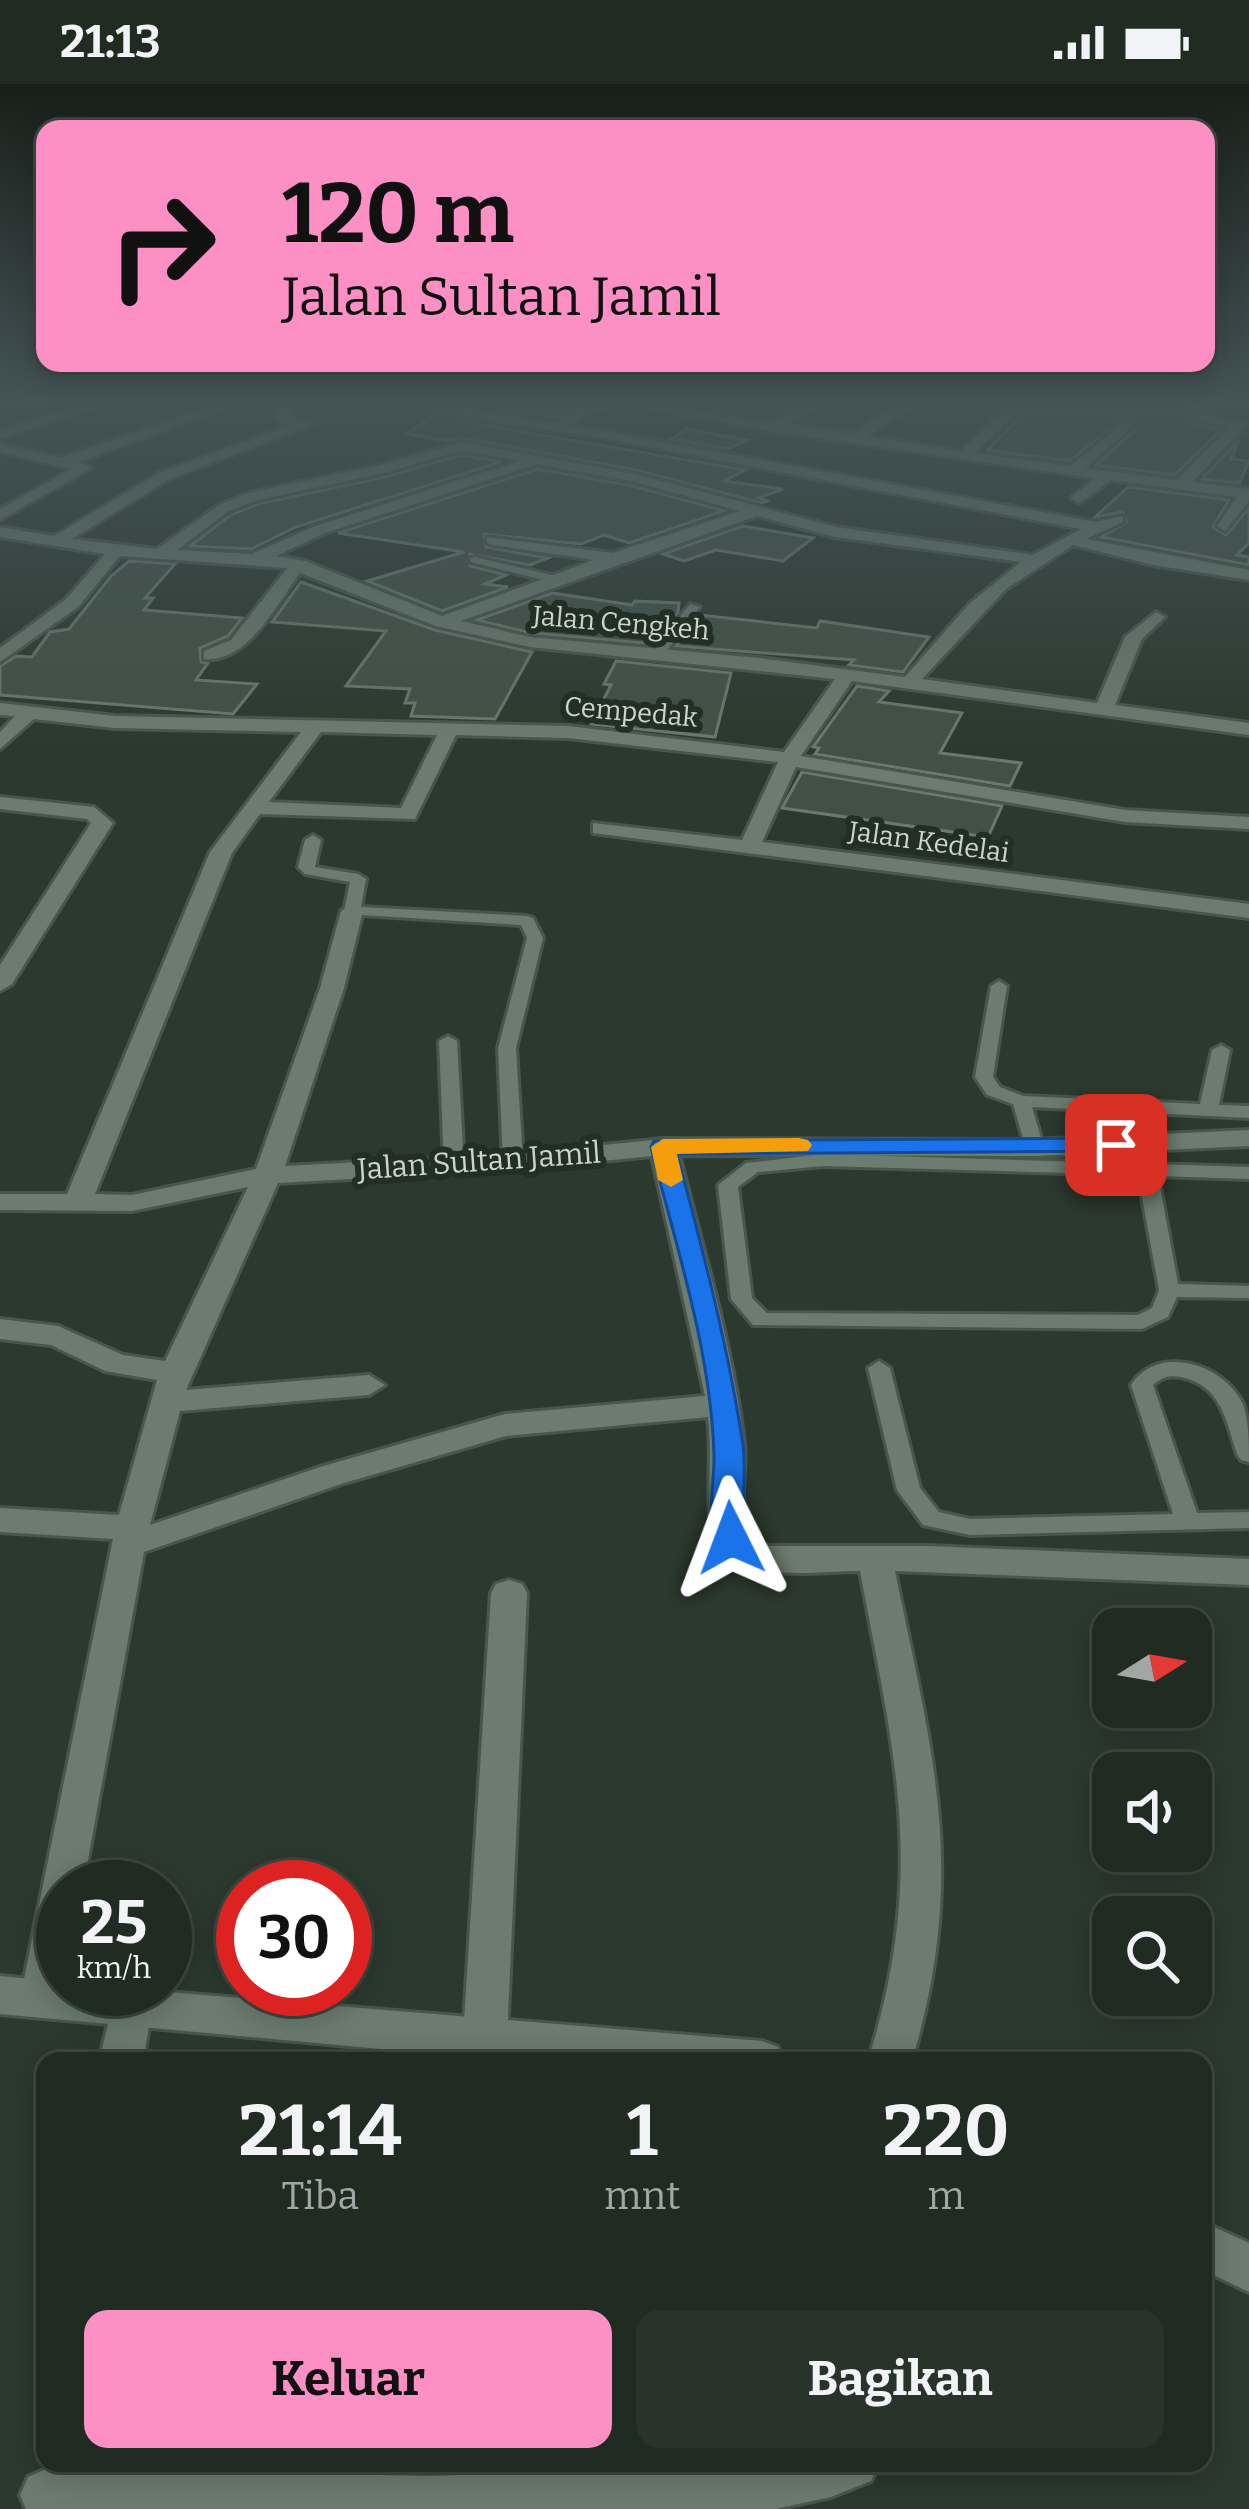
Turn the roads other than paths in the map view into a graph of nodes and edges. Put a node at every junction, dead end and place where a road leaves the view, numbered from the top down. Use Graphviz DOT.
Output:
graph roads {
  1 [pos="94,517"];
  2 [pos="213,517"];
  3 [pos="359,517"];
  4 [pos="737,517"];
  5 [pos="784,517"];
  6 [pos="1044,517"];
  7 [pos="1231,517"];
  8 [pos="1117,519"];
  9 [pos="1225,526"];
  10 [pos="1096,527"];
  11 [pos="0,532"];
  12 [pos="1065,539"];
  13 [pos="493,540"];
  14 [pos="52,544"];
  15 [pos="116,551"];
  16 [pos="163,552"];
  17 [pos="614,557"];
  18 [pos="257,558"];
  19 [pos="475,560"];
  20 [pos="1031,560"];
  21 [pos="299,565"];
  22 [pos="1249,574"];
  23 [pos="560,580"];
  24 [pos="694,608"];
  25 [pos="1156,617"];
  26 [pos="442,622"];
  27 [pos="658,653"];
  28 [pos="210,655"];
  29 [pos="0,657"];
  30 [pos="848,674"];
  31 [pos="908,686"];
  32 [pos="0,710"];
  33 [pos="1103,711"];
  34 [pos="30,712"];
  35 [pos="314,728"];
  36 [pos="1249,729"];
  37 [pos="449,730"];
  38 [pos="0,743"];
  39 [pos="791,756"];
  40 [pos="0,803"];
  41 [pos="258,808"];
  42 [pos="1249,823"];
  43 [pos="601,828"];
  44 [pos="313,840"];
  45 [pos="750,845"];
  46 [pos="352,911"];
  47 [pos="1249,911"];
  48 [pos="0,984"];
  49 [pos="999,986"];
  50 [pos="448,1041"];
  51 [pos="1221,1050"];
  52 [pos="1021,1102"];
  53 [pos="1208,1111"];
  54 [pos="1249,1112"];
  55 [pos="1249,1138"];
  56 [pos="663,1147"];
  57 [pos="1034,1148"];
  58 [pos="513,1162"];
  59 [pos="454,1165"];
  60 [pos="1147,1172"];
  61 [pos="1249,1173"];
  62 [pos="268,1175"];
  63 [pos="0,1202"];
  64 [pos="77,1203"];
  65 [pos="1169,1290"];
  66 [pos="1249,1292"];
  67 [pos="0,1329"];
  68 [pos="879,1368"];
  69 [pos="369,1385"];
  70 [pos="170,1387"];
  71 [pos="722,1405"];
  72 [pos="1249,1454"];
  73 [pos="0,1520"];
  74 [pos="1249,1520"];
  75 [pos="1188,1523"];
  76 [pos="130,1537"];
  77 [pos="874,1557"];
  78 [pos="1249,1572"];
  79 [pos="509,1593"];
  80 [pos="21,1997"];
  81 [pos="192,2015"];
  82 [pos="129,2016"];
  83 [pos="484,2038"];
  84 [pos="123,2052"];
  85 [pos="653,2052"];
  86 [pos="893,2052"];
  87 [pos="1212,2250"];
  88 [pos="1249,2268"];
  89 [pos="818,2472"];
  90 [pos="46,2489"];
  1 -- 14 [label="street"];
  2 -- 16 [label="street"];
  3 -- 18 [label="street"];
  4 -- 17 [label="street"];
  5 -- 20 [label="street"];
  6 -- 10 [label="street"];
  7 -- 9 [label="street"];
  8 -- 10 [label="street"];
  10 -- 12 [label="street"];
  11 -- 14 [label="street, Jalan Cengkeh"];
  12 -- 20 [label="street"];
  12 -- 22 [label="street"];
  13 -- 17 [label="street"];
  14 -- 15 [label="street, Jalan Cengkeh"];
  15 -- 16 [label="street, Jalan Cengkeh"];
  15 -- 29 [label="street"];
  16 -- 18 [label="street, Jalan Cengkeh"];
  17 -- 23 [label="street"];
  18 -- 21 [label="street, Jalan Cengkeh"];
  19 -- 23 [label="lane"];
  20 -- 31 [label="street"];
  21 -- 26 [label="street, Jalan Cengkeh"];
  21 -- 28 [label="street"];
  23 -- 26 [label="street"];
  24 -- 27 [label="lane"];
  25 -- 33 [label="street"];
  26 -- 27 [label="street, Jalan Cengkeh"];
  27 -- 30 [label="street, Jalan Cengkeh"];
  30 -- 31 [label="street, Jalan Cengkeh"];
  30 -- 39 [label="street"];
  31 -- 33 [label="street, Jalan Cengkeh"];
  32 -- 34 [label="street, Cempedak"];
  33 -- 36 [label="street, Jalan Cengkeh"];
  34 -- 35 [label="street, Cempedak"];
  34 -- 38 [label="street"];
  35 -- 37 [label="street, Cempedak"];
  35 -- 41 [label="street"];
  37 -- 39 [label="street, Cempedak"];
  37 -- 41 [label="street"];
  39 -- 42 [label="street, Cempedak"];
  39 -- 45 [label="street"];
  40 -- 48 [label="street"];
  41 -- 64 [label="street"];
  43 -- 45 [label="street, Jalan Kedelai"];
  44 -- 46 [label="lane"];
  45 -- 47 [label="street, Jalan Kedelai"];
  46 -- 58 [label="lane"];
  46 -- 62 [label="street"];
  49 -- 52 [label="lane"];
  50 -- 59 [label="lane"];
  51 -- 53 [label="lane"];
  52 -- 53 [label="lane"];
  52 -- 57 [label="lane"];
  53 -- 54 [label="lane"];
  55 -- 57 [label="street, Jalan Sultan Jamil"];
  56 -- 57 [label="street, Jalan Sultan Jamil"];
  56 -- 58 [label="street, Jalan Sultan Jamil"];
  56 -- 71 [label="street"];
  58 -- 59 [label="street, Jalan Sultan Jamil"];
  59 -- 62 [label="street, Jalan Sultan Jamil"];
  60 -- 61 [label="lane"];
  60 -- 65 [label="lane"];
  60 -- 65 [label="lane"];
  62 -- 64 [label="street, Jalan Sultan Jamil"];
  62 -- 70 [label="street"];
  63 -- 64 [label="street, Jalan Sultan Jamil"];
  65 -- 66 [label="lane"];
  67 -- 70 [label="street"];
  68 -- 75 [label="lane"];
  69 -- 70 [label="street"];
  70 -- 76 [label="street"];
  71 -- 76 [label="street"];
  71 -- 77 [label="street"];
  72 -- 75 [label="lane"];
  73 -- 76 [label="street"];
  74 -- 75 [label="lane"];
  76 -- 80 [label="street"];
  77 -- 78 [label="street"];
  77 -- 86 [label="street"];
  79 -- 83 [label="street"];
  81 -- 83 [label="street"];
  82 -- 84 [label="street"];
  83 -- 85 [label="street"];
  87 -- 88 [label="street"];
  89 -- 90 [label="street"];
}
